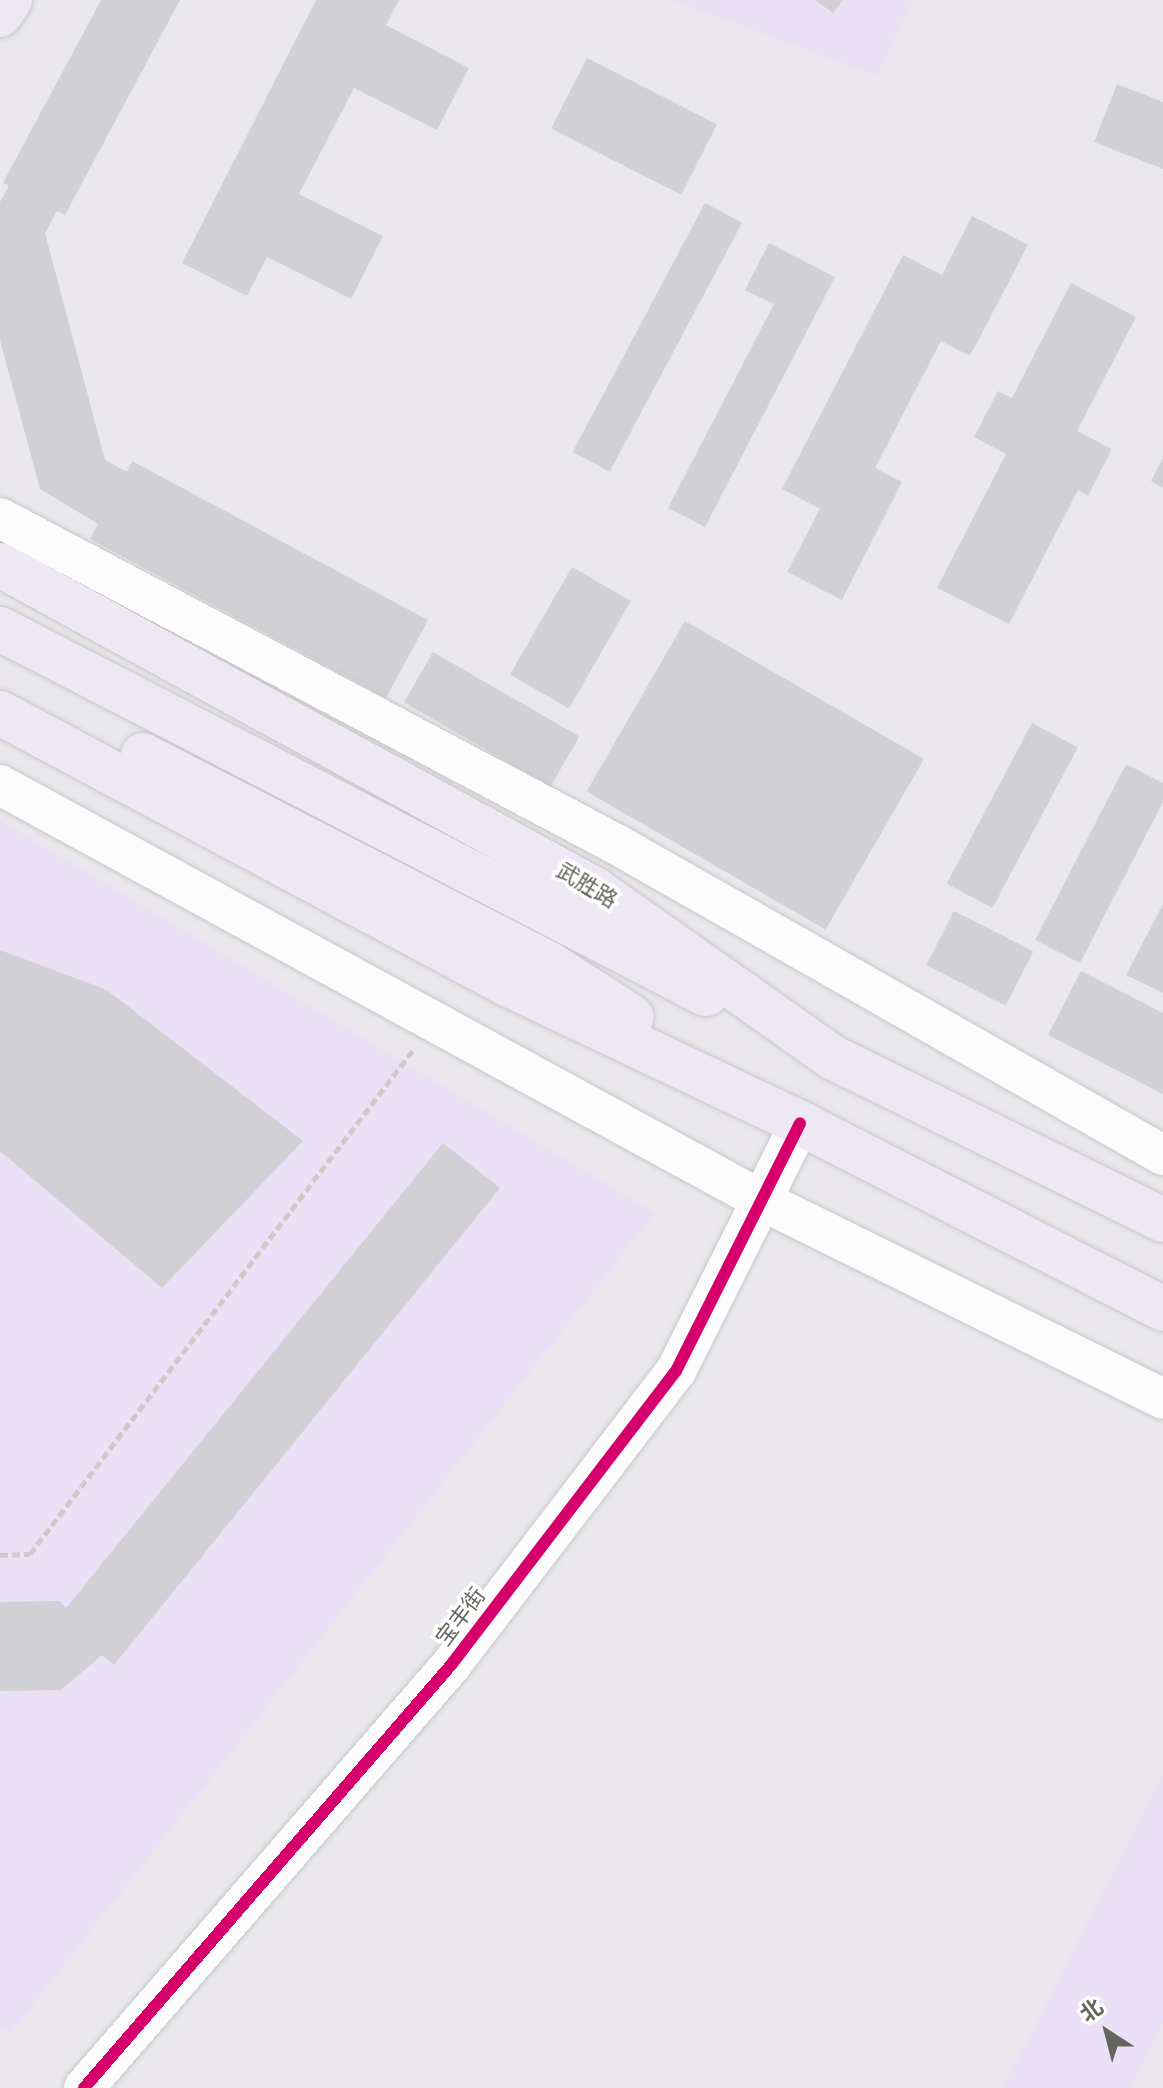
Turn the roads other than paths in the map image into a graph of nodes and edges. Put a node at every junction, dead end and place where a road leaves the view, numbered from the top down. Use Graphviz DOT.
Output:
graph roads {
  1 [pos="10,0"];
  2 [pos="0,15"];
  3 [pos="0,518"];
  4 [pos="0,565"];
  5 [pos="0,629"];
  6 [pos="0,682"];
  7 [pos="0,713"];
  8 [pos="0,785"];
  9 [pos="834,1058"];
  10 [pos="800,1123"];
  11 [pos="1163,1155"];
  12 [pos="763,1201"];
  13 [pos="1163,1220"];
  14 [pos="1163,1309"];
  15 [pos="1163,1399"];
  16 [pos="84,2088"];
  1 -- 2 [label="main road"];
  3 -- 11 [label="street"];
  4 -- 9 [label="main road, 武胜路"];
  5 -- 9 [label="main road"];
  6 -- 10 [label="main road"];
  7 -- 10 [label="main road"];
  8 -- 12 [label="street"];
  9 -- 13 [label="main road, 武胜路"];
  10 -- 12 [label="street, 宝丰街"];
  10 -- 14 [label="main road"];
  12 -- 15 [label="street"];
  12 -- 16 [label="street, 宝丰街"];
}
